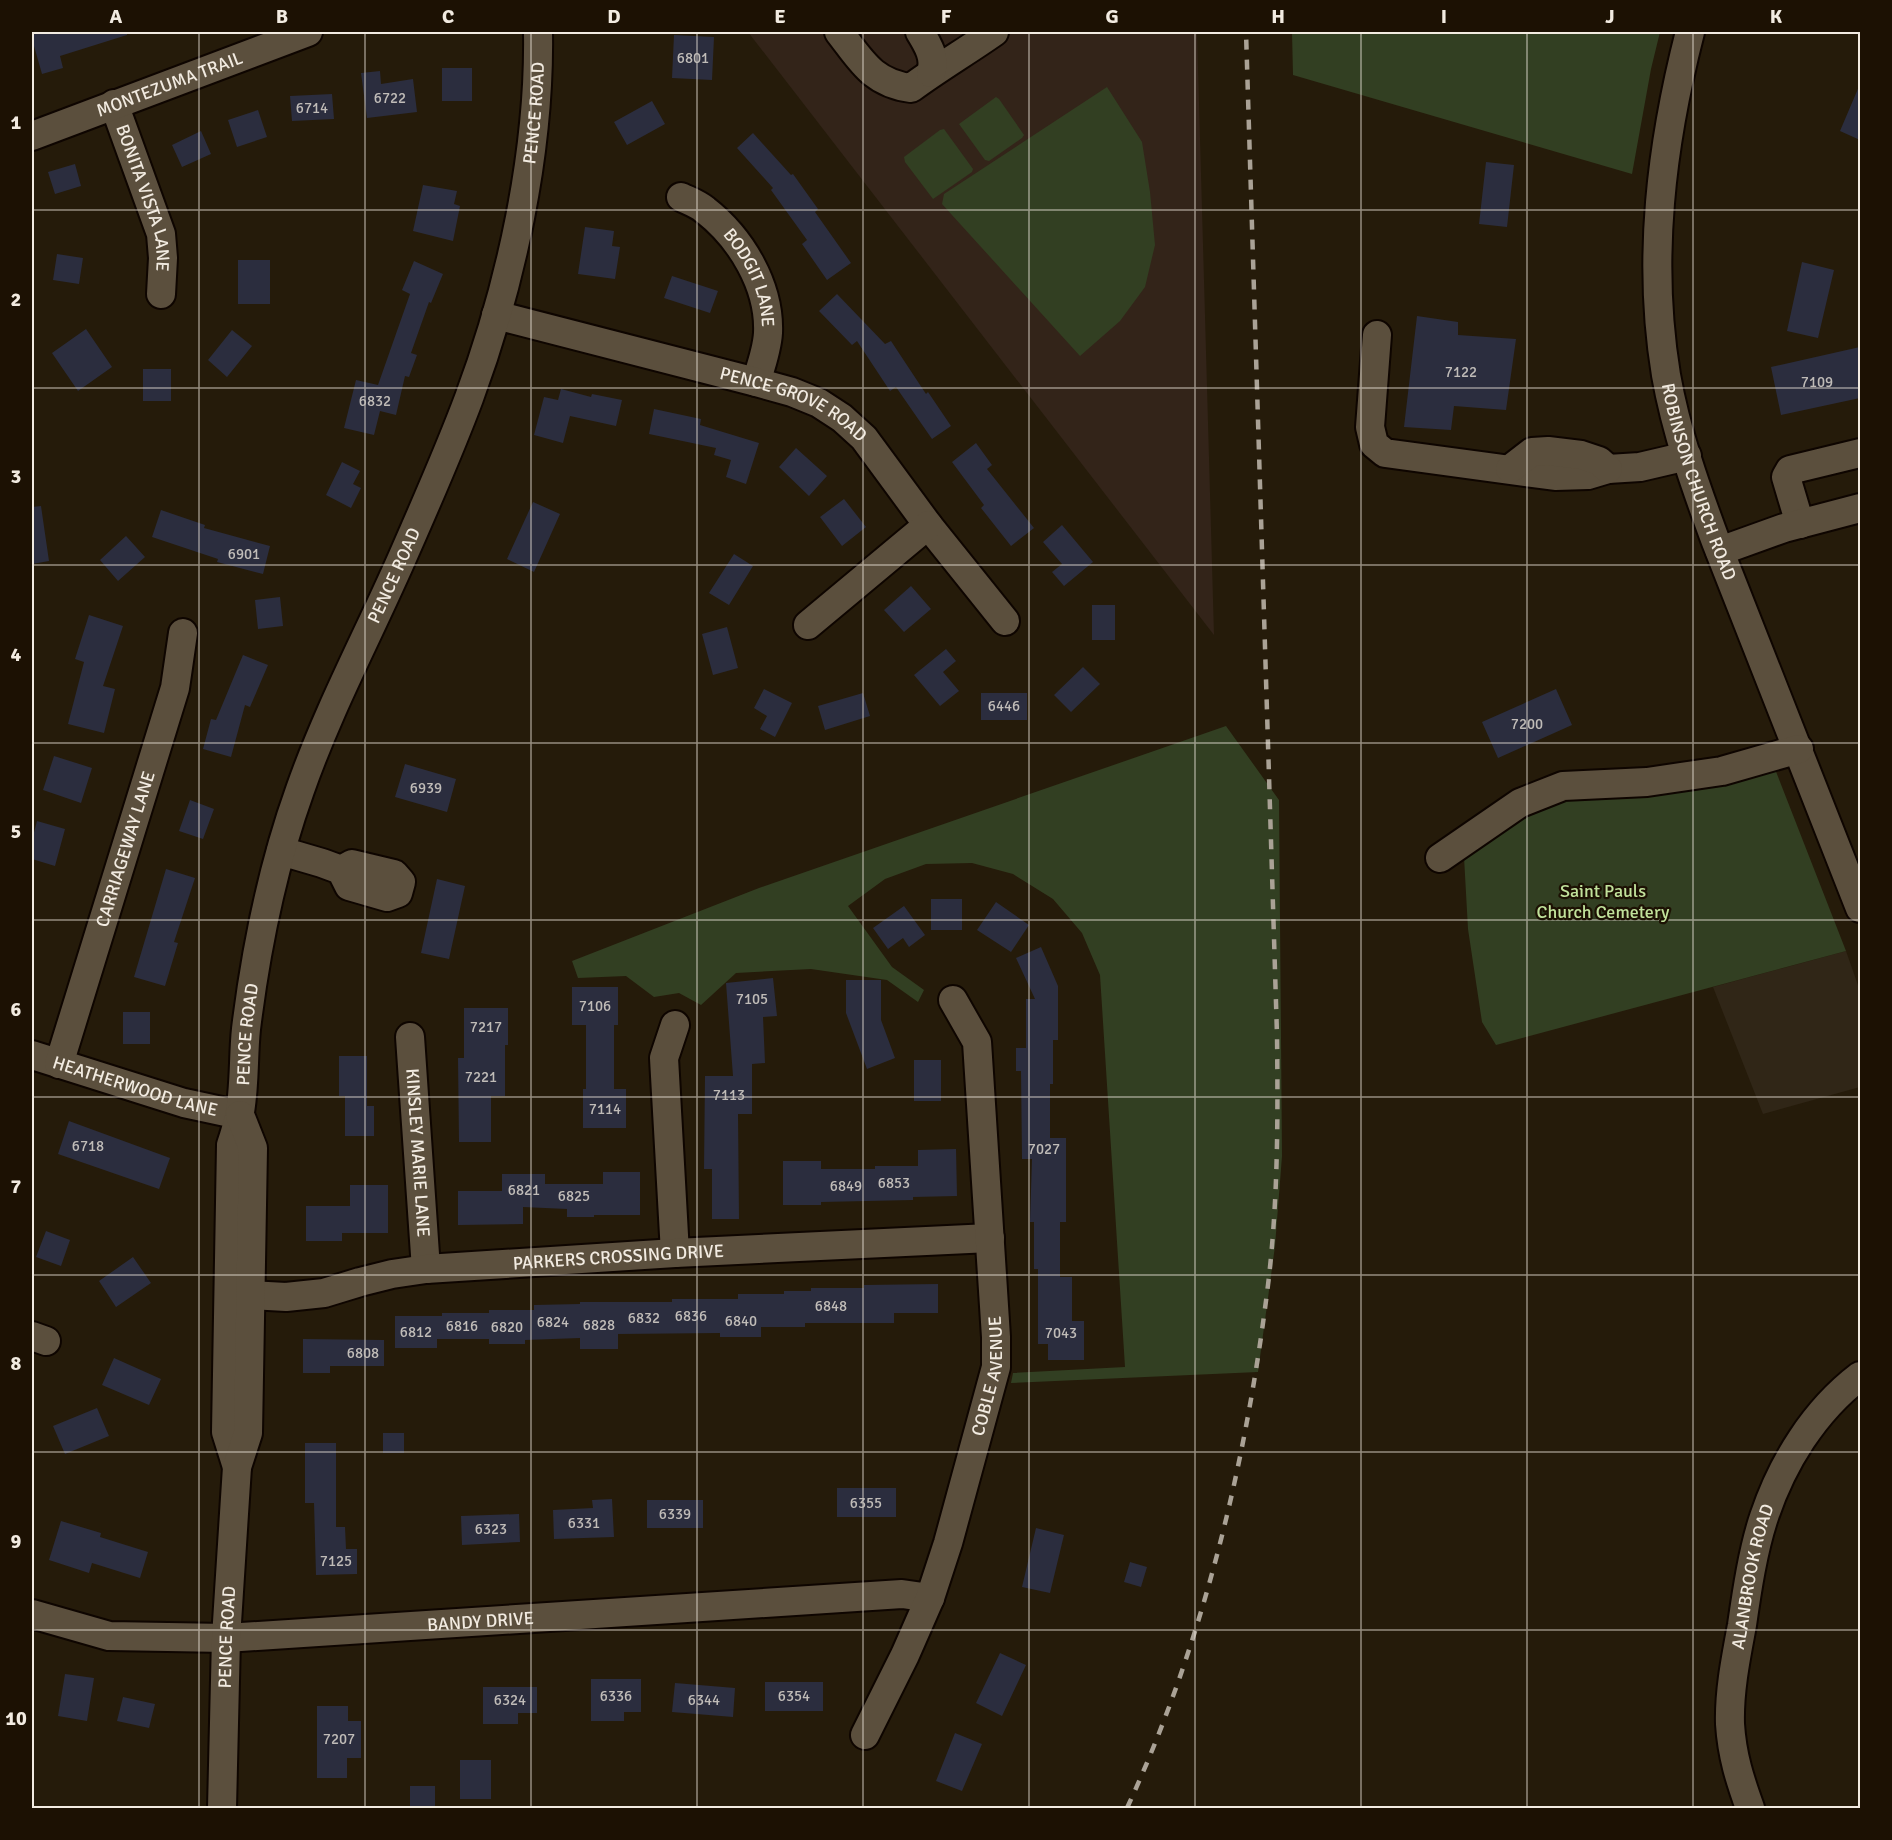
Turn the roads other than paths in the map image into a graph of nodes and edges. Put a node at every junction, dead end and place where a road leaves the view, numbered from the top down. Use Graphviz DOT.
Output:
graph roads {
  1 [pos="308,32"];
  2 [pos="538,32"];
  3 [pos="839,32"];
  4 [pos="920,32"];
  5 [pos="994,32"];
  6 [pos="1690,32"];
  7 [pos="931,73"];
  8 [pos="114,104"];
  9 [pos="32,136"];
  10 [pos="681,196"];
  11 [pos="161,294"];
  12 [pos="496,315"];
  13 [pos="1377,335"];
  14 [pos="756,382"];
  15 [pos="1860,453"];
  16 [pos="1687,456"];
  17 [pos="1860,508"];
  18 [pos="1800,524"];
  19 [pos="928,525"];
  20 [pos="1720,550"];
  21 [pos="1005,621"];
  22 [pos="808,625"];
  23 [pos="183,633"];
  24 [pos="1799,749"];
  25 [pos="281,851"];
  26 [pos="1440,858"];
  27 [pos="341,870"];
  28 [pos="1860,909"];
  29 [pos="953,1000"];
  30 [pos="675,1026"];
  31 [pos="410,1037"];
  32 [pos="32,1055"];
  33 [pos="59,1064"];
  34 [pos="240,1115"];
  35 [pos="990,1238"];
  36 [pos="675,1253"];
  37 [pos="426,1269"];
  38 [pos="250,1296"];
  39 [pos="1860,1376"];
  40 [pos="237,1467"];
  41 [pos="930,1598"];
  42 [pos="32,1614"];
  43 [pos="226,1638"];
  44 [pos="865,1735"];
  45 [pos="222,1809"];
  46 [pos="1750,1809"];
  1 -- 8 [label="street, MONTEZUMA TRAIL"];
  2 -- 12 [label="street, PENCE ROAD"];
  3 -- 7 [label="street"];
  4 -- 7 [label="street"];
  5 -- 7 [label="street"];
  6 -- 16 [label="street, ROBINSON CHURCH ROAD"];
  8 -- 9 [label="street, MONTEZUMA TRAIL"];
  8 -- 11 [label="street, BONITA VISTA LANE"];
  10 -- 14 [label="street, BODGIT LANE"];
  12 -- 14 [label="street, PENCE GROVE ROAD"];
  12 -- 25 [label="street, PENCE ROAD"];
  13 -- 16 [label="street"];
  14 -- 19 [label="street, PENCE GROVE ROAD"];
  15 -- 18 [label="street"];
  16 -- 20 [label="street, ROBINSON CHURCH ROAD"];
  17 -- 18 [label="street"];
  18 -- 20 [label="street"];
  19 -- 21 [label="street, PENCE GROVE ROAD"];
  19 -- 22 [label="street"];
  20 -- 24 [label="street, ROBINSON CHURCH ROAD"];
  23 -- 33 [label="street, CARRIAGEWAY LANE"];
  24 -- 26 [label="street"];
  24 -- 28 [label="street, ROBINSON CHURCH ROAD"];
  25 -- 27 [label="street"];
  25 -- 34 [label="street, PENCE ROAD"];
  29 -- 35 [label="street, COBLE AVENUE"];
  30 -- 36 [label="street"];
  31 -- 37 [label="street, KINSLEY MARIE LANE"];
  32 -- 33 [label="street, HEATHERWOOD LANE"];
  33 -- 34 [label="street, HEATHERWOOD LANE"];
  34 -- 38 [label="street, PENCE ROAD"];
  34 -- 40 [label="street, PENCE ROAD"];
  35 -- 36 [label="street, PARKERS CROSSING DRIVE"];
  35 -- 41 [label="street, COBLE AVENUE"];
  36 -- 37 [label="street, PARKERS CROSSING DRIVE"];
  37 -- 38 [label="street, PARKERS CROSSING DRIVE"];
  38 -- 40 [label="street, PENCE ROAD"];
  39 -- 46 [label="street, ALANBROOK ROAD"];
  40 -- 43 [label="street, PENCE ROAD"];
  41 -- 43 [label="street, BANDY DRIVE"];
  41 -- 44 [label="street, COBLE AVENUE"];
  42 -- 43 [label="street, BANDY DRIVE"];
  43 -- 45 [label="street, PENCE ROAD"];
}
